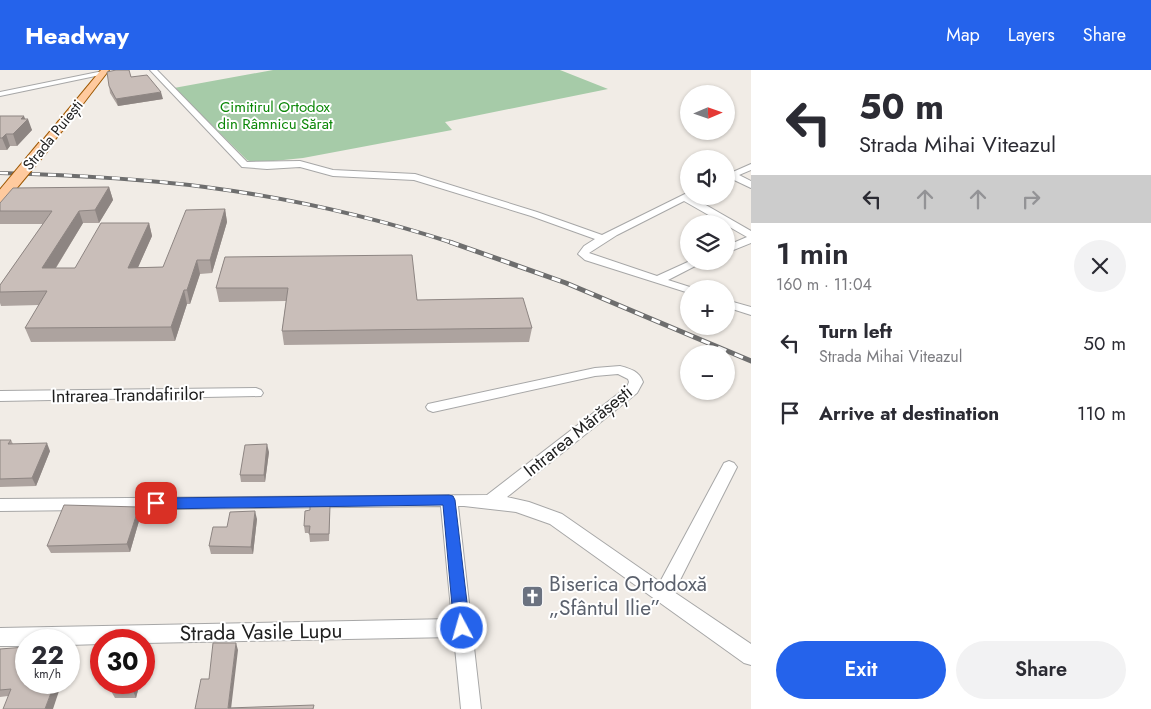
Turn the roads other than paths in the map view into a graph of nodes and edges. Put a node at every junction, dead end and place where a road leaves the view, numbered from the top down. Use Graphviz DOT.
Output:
graph roads {
  1 [pos="153,70"];
  2 [pos="104,71"];
  3 [pos="0,94"];
  4 [pos="751,167"];
  5 [pos="735,174"];
  6 [pos="735,179"];
  7 [pos="751,185"];
  8 [pos="0,199"];
  9 [pos="680,199"];
  10 [pos="700,205"];
  11 [pos="751,237"];
  12 [pos="602,238"];
  13 [pos="735,245"];
  14 [pos="589,258"];
  15 [pos="680,270"];
  16 [pos="658,280"];
  17 [pos="680,287"];
  18 [pos="735,306"];
  19 [pos="751,311"];
  20 [pos="256,393"];
  21 [pos="0,396"];
  22 [pos="433,407"];
  23 [pos="729,467"];
  24 [pos="449,500"];
  25 [pos="492,500"];
  26 [pos="0,505"];
  27 [pos="664,595"];
  28 [pos="462,628"];
  29 [pos="0,637"];
  30 [pos="751,656"];
  31 [pos="471,709"];
  1 -- 12 [label="street"];
  2 -- 3 [label="street"];
  2 -- 8 [label="main road, Strada Puiești, bridge"];
  4 -- 5 [label="street"];
  6 -- 7 [label="street"];
  9 -- 12 [label="street"];
  10 -- 11 [label="street"];
  11 -- 13 [label="street"];
  12 -- 14 [label="street"];
  14 -- 16 [label="street"];
  15 -- 16 [label="street"];
  16 -- 17 [label="street"];
  18 -- 19 [label="street"];
  20 -- 21 [label="street, Intrarea Trandafirilor"];
  22 -- 25 [label="street, Intrarea Mărășești"];
  23 -- 27 [label="street"];
  24 -- 25 [label="street"];
  24 -- 26 [label="street"];
  24 -- 28 [label="street"];
  25 -- 27 [label="street"];
  27 -- 30 [label="street"];
  28 -- 29 [label="street, Strada Vasile Lupu"];
  28 -- 31 [label="street"];
}
